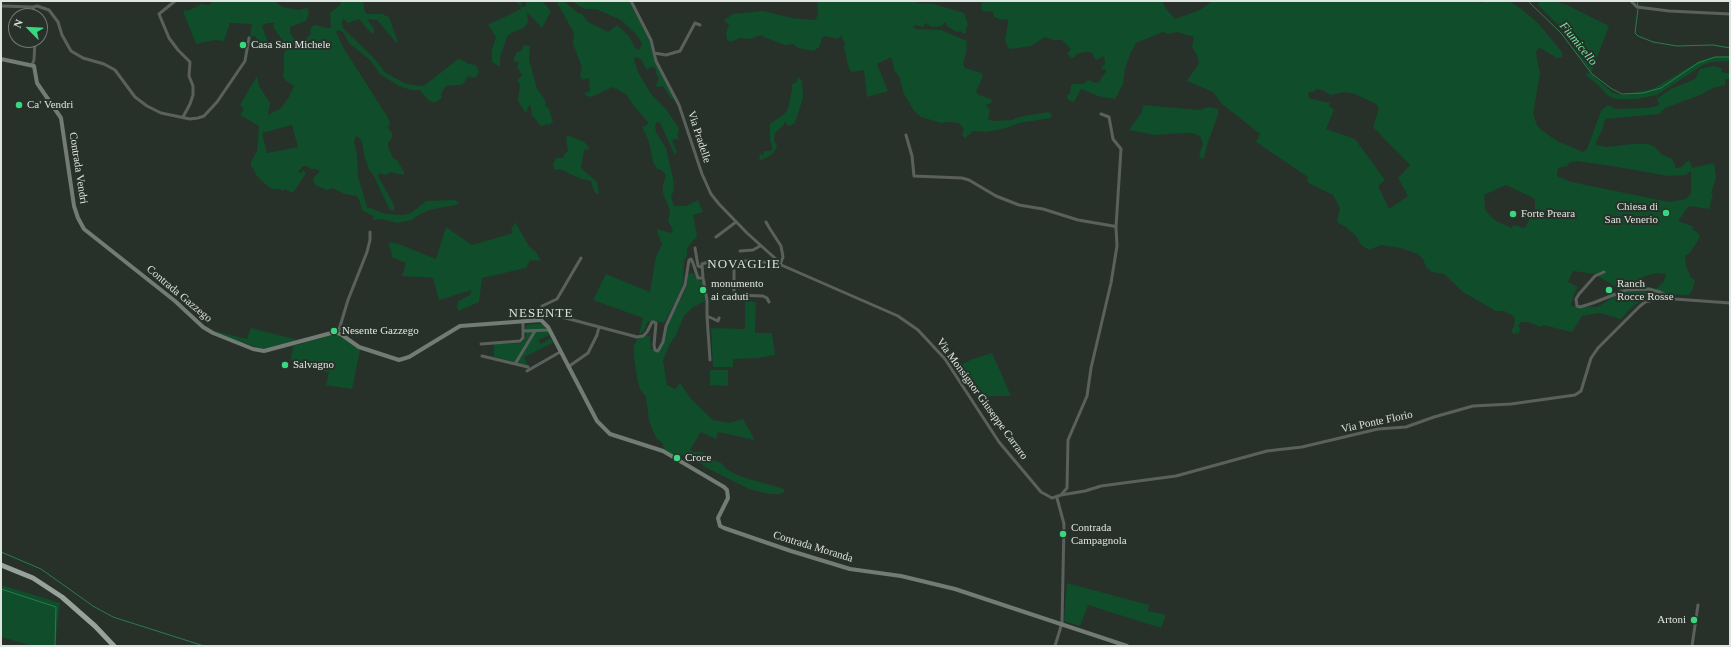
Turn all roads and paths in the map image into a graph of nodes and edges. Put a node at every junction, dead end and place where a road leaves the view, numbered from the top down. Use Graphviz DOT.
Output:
graph roads {
  1 [pos="175,1"];
  2 [pos="631,1"];
  3 [pos="1631,1"];
  4 [pos="1,6"];
  5 [pos="33,8"];
  6 [pos="44,8"];
  7 [pos="48,11"];
  8 [pos="1730,14"];
  9 [pos="700,25"];
  10 [pos="249,38"];
  11 [pos="35,48"];
  12 [pos="654,53"];
  13 [pos="1,59"];
  14 [pos="32,65"];
  15 [pos="1101,114"];
  16 [pos="183,117"];
  17 [pos="906,134"];
  18 [pos="736,222"];
  19 [pos="766,222"];
  20 [pos="1116,228"];
  21 [pos="370,232"];
  22 [pos="716,237"];
  23 [pos="760,246"];
  24 [pos="695,248"];
  25 [pos="740,251"];
  26 [pos="581,258"];
  27 [pos="125,261"];
  28 [pos="734,261"];
  29 [pos="779,265"];
  30 [pos="701,267"];
  31 [pos="1604,272"];
  32 [pos="702,278"];
  33 [pos="1673,298"];
  34 [pos="769,302"];
  35 [pos="1730,304"];
  36 [pos="543,312"];
  37 [pos="707,316"];
  38 [pos="719,318"];
  39 [pos="542,320"];
  40 [pos="523,321"];
  41 [pos="599,327"];
  42 [pos="549,330"];
  43 [pos="523,331"];
  44 [pos="535,331"];
  45 [pos="338,333"];
  46 [pos="481,344"];
  47 [pos="560,352"];
  48 [pos="482,356"];
  49 [pos="710,360"];
  50 [pos="515,364"];
  51 [pos="568,367"];
  52 [pos="1061,495"];
  53 [pos="1057,498"];
  54 [pos="1,565"];
  55 [pos="1698,605"];
  56 [pos="1062,623"];
  57 [pos="114,646"];
  58 [pos="1055,646"];
  59 [pos="1127,646"];
  60 [pos="1692,646"];
  1 -- 16 [label="street"];
  2 -- 12 [label="street, Via Pradelle"];
  3 -- 8 [label="street"];
  4 -- 5 [label="street"];
  5 -- 6 [label="street"];
  7 -- 16 [label="street"];
  9 -- 12 [label="street"];
  10 -- 16 [label="street"];
  11 -- 14 [label="street, Contrada Vendri"];
  12 -- 18 [label="street, Via Pradelle"];
  13 -- 14 [label="street"];
  14 -- 27 [label="street, Contrada Vendri"];
  15 -- 20 [label="street"];
  17 -- 20 [label="street"];
  18 -- 22 [label="street"];
  18 -- 23 [label="street, Via Pradelle"];
  19 -- 29 [label="street"];
  20 -- 52 [label="street"];
  21 -- 45 [label="street"];
  23 -- 25 [label="street"];
  23 -- 29 [label="street, Via Pradelle"];
  24 -- 30 [label="street"];
  26 -- 36 [label="street"];
  27 -- 45 [label="street, Contrada Gazzego"];
  28 -- 29 [label="street"];
  28 -- 30 [label="street"];
  28 -- 34 [label="street"];
  29 -- 53 [label="street, Via Monsignor Giuseppe Carraro"];
  30 -- 32 [label="street"];
  31 -- 33 [label="street, Via Ponte Florio"];
  32 -- 37 [label="street"];
  32 -- 41 [label="street"];
  33 -- 35 [label="street, Via Ponte Florio"];
  33 -- 52 [label="street, Via Ponte Florio"];
  36 -- 39 [label="street"];
  36 -- 41 [label="street"];
  37 -- 38 [label="street"];
  37 -- 49 [label="street"];
  39 -- 40 [label="street"];
  39 -- 42 [label="street"];
  40 -- 43 [label="street"];
  40 -- 45 [label="street"];
  41 -- 51 [label="street"];
  42 -- 44 [label="street"];
  42 -- 47 [label="street"];
  43 -- 44 [label="street"];
  43 -- 46 [label="street"];
  44 -- 50 [label="street"];
  47 -- 50 [label="street"];
  47 -- 51 [label="street"];
  48 -- 50 [label="street"];
  51 -- 56 [label="street, Contrada Moranda"];
  52 -- 53 [label="street"];
  53 -- 56 [label="street"];
  54 -- 57 [label="highway"];
  55 -- 60 [label="street"];
  56 -- 58 [label="street"];
  56 -- 59 [label="street, Contrada Moranda"];
}
